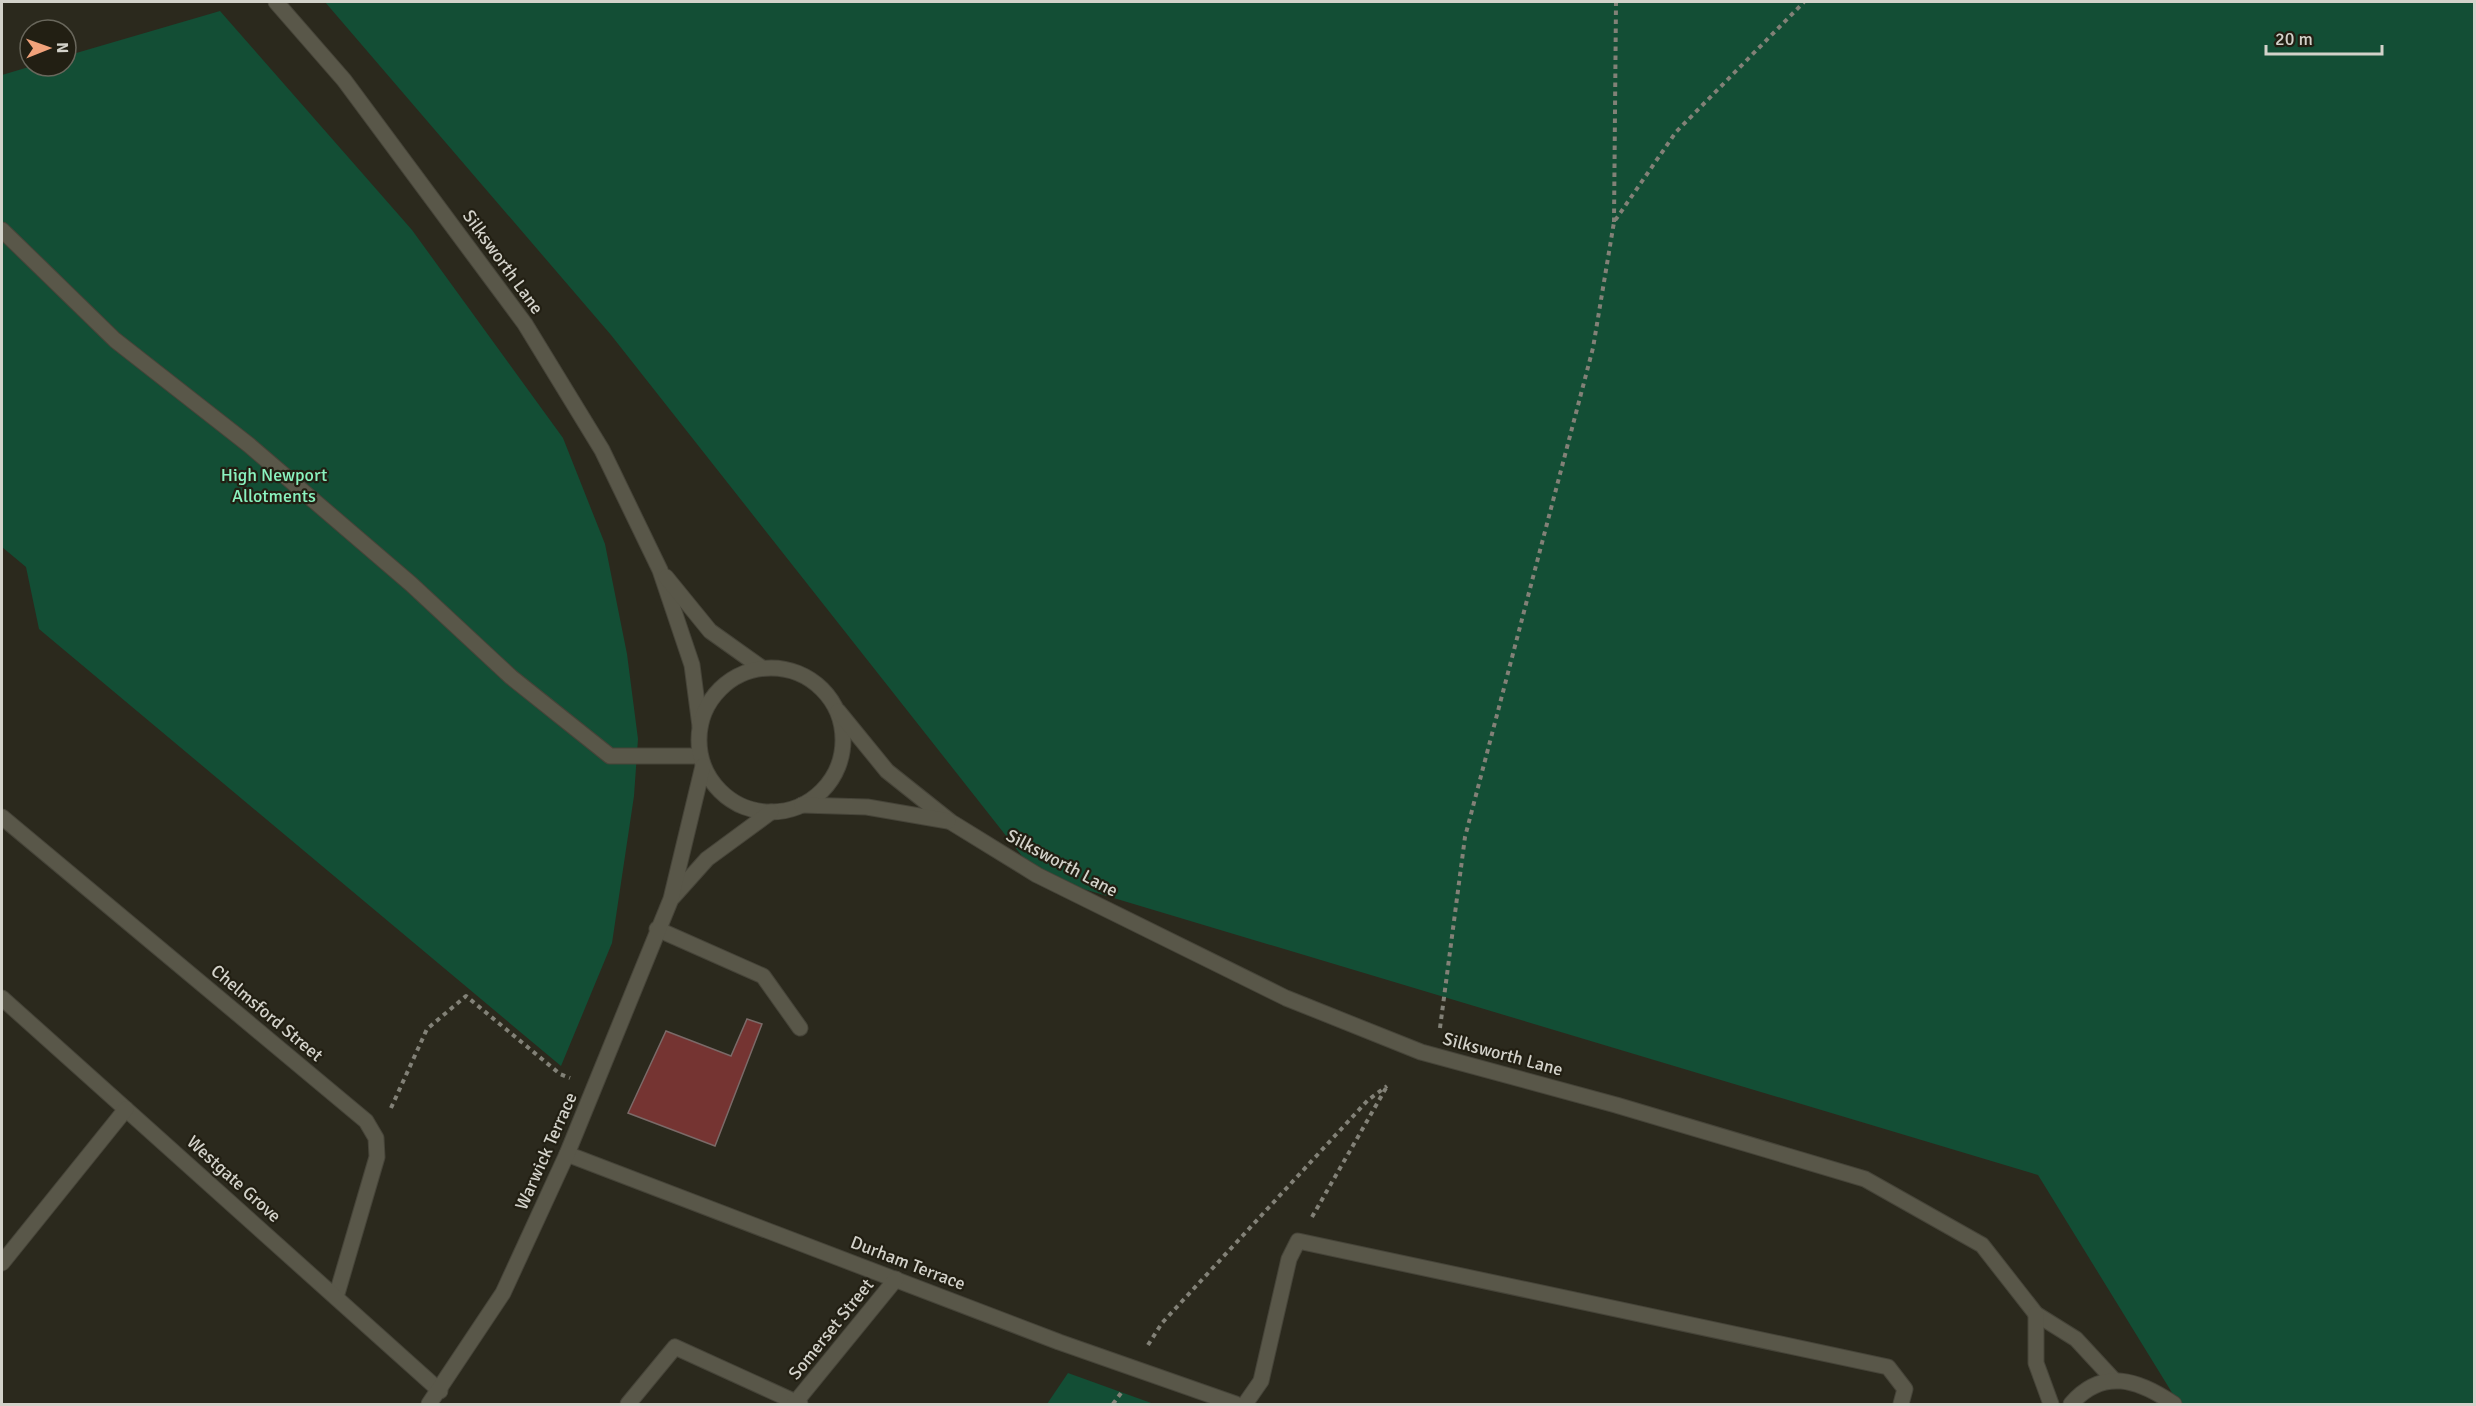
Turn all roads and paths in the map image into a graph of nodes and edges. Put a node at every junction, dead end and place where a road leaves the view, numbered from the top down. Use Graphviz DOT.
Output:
graph roads {
  1 [pos="276,2"];
  2 [pos="1616,2"];
  3 [pos="1804,2"];
  4 [pos="1614,222"];
  5 [pos="2,230"];
  6 [pos="660,570"];
  7 [pos="762,668"];
  8 [pos="838,711"];
  9 [pos="700,726"];
  10 [pos="702,761"];
  11 [pos="802,806"];
  12 [pos="771,812"];
  13 [pos="2,817"];
  14 [pos="951,822"];
  15 [pos="671,899"];
  16 [pos="657,929"];
  17 [pos="2,998"];
  18 [pos="800,1028"];
  19 [pos="1440,1035"];
  20 [pos="594,1088"];
  21 [pos="126,1109"];
  22 [pos="376,1138"];
  23 [pos="567,1154"];
  24 [pos="1298,1241"];
  25 [pos="2,1263"];
  26 [pos="896,1280"];
  27 [pos="336,1297"];
  28 [pos="2036,1314"];
  29 [pos="1145,1350"];
  30 [pos="2113,1379"];
  31 [pos="1123,1389"];
  32 [pos="440,1391"];
  33 [pos="429,1404"];
  34 [pos="628,1404"];
  35 [pos="797,1404"];
  36 [pos="1113,1404"];
  37 [pos="1236,1404"];
  38 [pos="1245,1404"];
  39 [pos="1901,1404"];
  40 [pos="2050,1404"];
  41 [pos="2071,1404"];
  42 [pos="2174,1404"];
  1 -- 6 [label="street, Silksworth Lane"];
  2 -- 4 [label="path"];
  3 -- 4 [label="path"];
  4 -- 19 [label="path"];
  5 -- 10 [label="street"];
  6 -- 7 [label="street, Silksworth Lane"];
  6 -- 9 [label="street, Silksworth Lane"];
  7 -- 8 [label="street, Silksworth Lane"];
  7 -- 9 [label="street, Silksworth Lane"];
  8 -- 11 [label="street, Silksworth Lane"];
  8 -- 14 [label="street, Silksworth Lane"];
  9 -- 10 [label="street, Silksworth Lane"];
  10 -- 12 [label="street, Silksworth Lane"];
  10 -- 15 [label="street, Warwick Terrace"];
  11 -- 12 [label="street, Silksworth Lane"];
  11 -- 14 [label="street, Silksworth Lane"];
  12 -- 15 [label="street, Warwick Terrace"];
  13 -- 22 [label="street, Chelmsford Street"];
  14 -- 28 [label="street, Silksworth Lane"];
  15 -- 16 [label="street, Warwick Terrace"];
  16 -- 18 [label="street"];
  16 -- 20 [label="street, Warwick Terrace"];
  17 -- 21 [label="street, Westgate Grove"];
  20 -- 22 [label="path"];
  20 -- 23 [label="street, Warwick Terrace"];
  21 -- 25 [label="street"];
  21 -- 27 [label="street, Westgate Grove"];
  22 -- 27 [label="street"];
  23 -- 26 [label="street, Durham Terrace"];
  23 -- 32 [label="street, Warwick Terrace"];
  24 -- 29 [label="path"];
  24 -- 38 [label="street"];
  24 -- 39 [label="street"];
  26 -- 35 [label="street, Somerset Street"];
  26 -- 37 [label="street, Durham Terrace"];
  27 -- 32 [label="street, Westgate Grove"];
  28 -- 30 [label="street, Silksworth Lane"];
  28 -- 40 [label="street"];
  30 -- 41 [label="street"];
  30 -- 42 [label="street"];
  31 -- 36 [label="path"];
  32 -- 33 [label="street, Warwick Terrace"];
  34 -- 35 [label="street, Somerset Street"];
}
